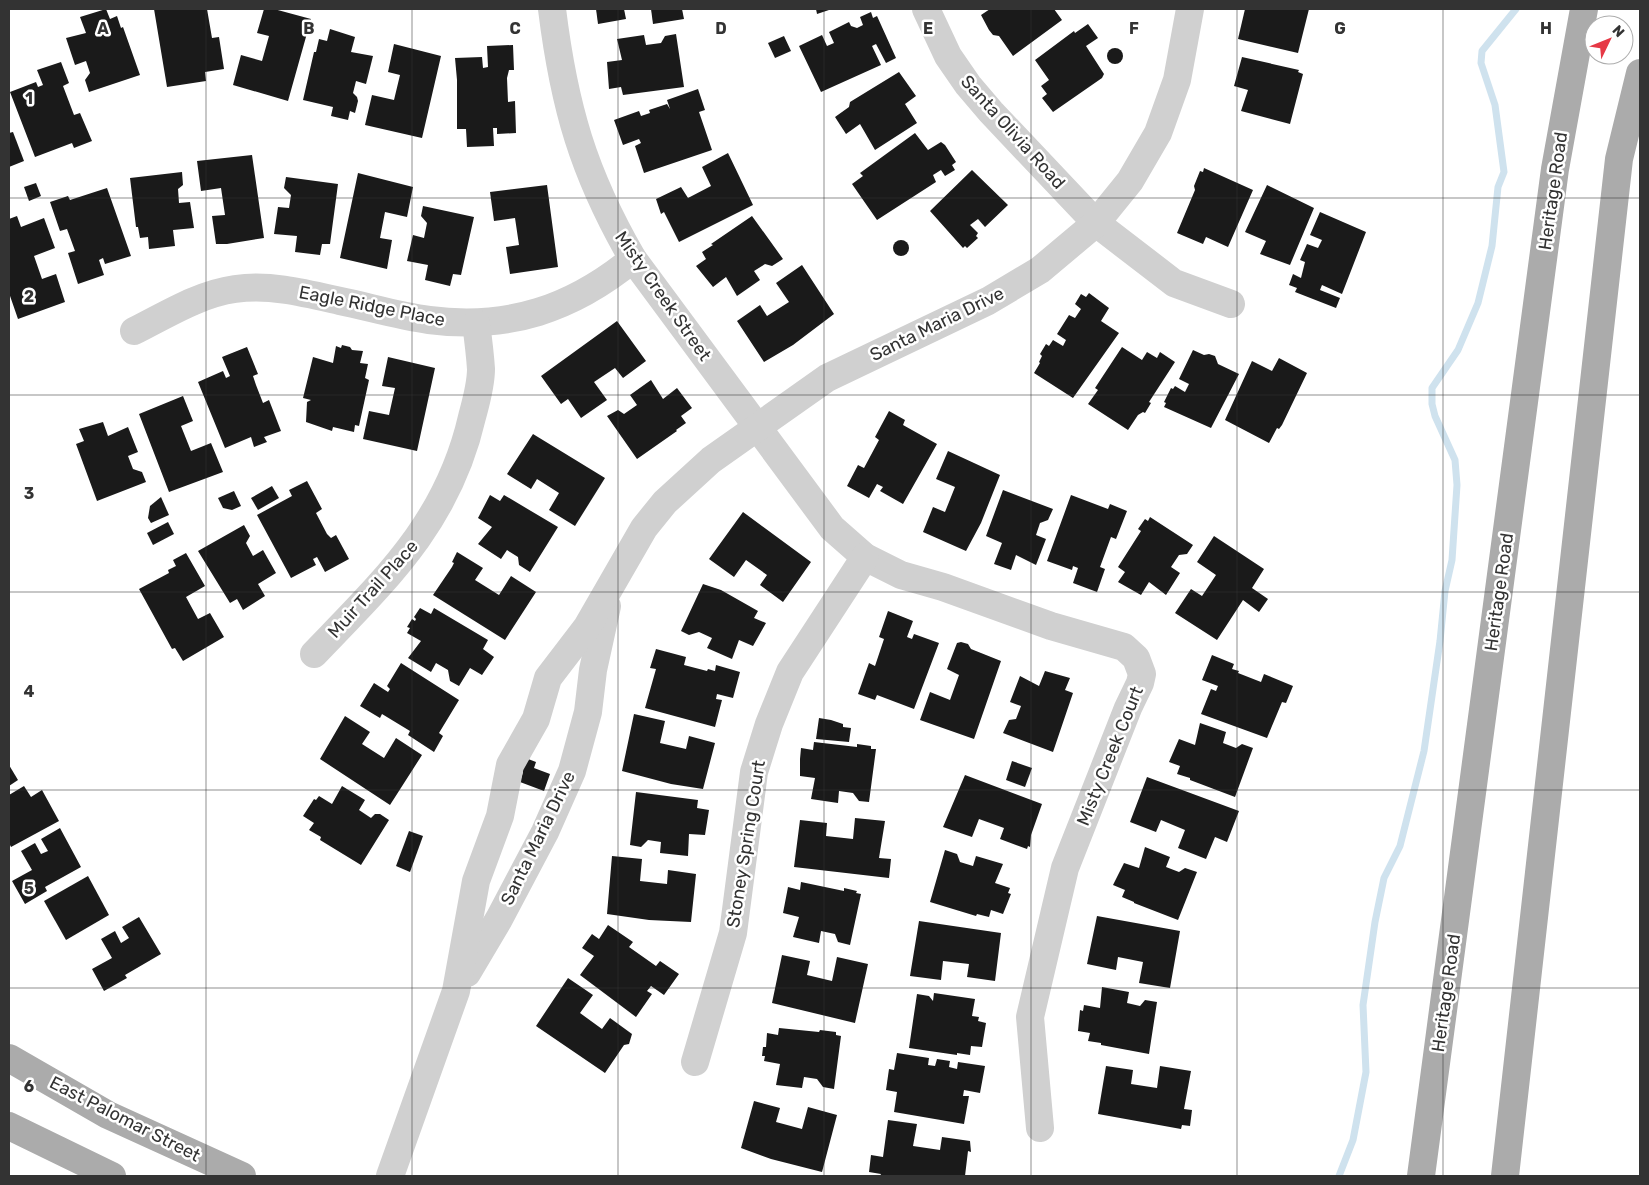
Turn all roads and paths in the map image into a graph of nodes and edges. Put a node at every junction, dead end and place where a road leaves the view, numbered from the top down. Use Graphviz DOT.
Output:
graph roads {
  1 [pos="552,9"];
  2 [pos="926,9"];
  3 [pos="1190,9"];
  4 [pos="1584,9"];
  5 [pos="1640,73"];
  6 [pos="1096,223"];
  7 [pos="633,258"];
  8 [pos="1231,304"];
  9 [pos="476,323"];
  10 [pos="134,331"];
  11 [pos="758,428"];
  12 [pos="865,557"];
  13 [pos="611,587"];
  14 [pos="314,654"];
  15 [pos="456,991"];
  16 [pos="9,1058"];
  17 [pos="695,1062"];
  18 [pos="9,1126"];
  19 [pos="1040,1128"];
  20 [pos="112,1176"];
  21 [pos="242,1176"];
  22 [pos="390,1176"];
  23 [pos="1421,1176"];
  24 [pos="1504,1176"];
  1 -- 7 [label="street, Misty Creek Street"];
  2 -- 6 [label="street, Santa Olivia Road"];
  3 -- 6 [label="street, Santa Maria Drive"];
  4 -- 23 [label="main road, Heritage Road"];
  5 -- 24 [label="main road"];
  6 -- 8 [label="street, Santa Olivia Road"];
  6 -- 11 [label="street, Santa Maria Drive"];
  7 -- 9 [label="street, Eagle Ridge Place"];
  7 -- 11 [label="street, Misty Creek Street"];
  9 -- 10 [label="street, Eagle Ridge Place"];
  9 -- 14 [label="street, Muir Trail Place"];
  11 -- 12 [label="street, Misty Creek Court"];
  11 -- 13 [label="street, Santa Maria Drive"];
  12 -- 17 [label="street, Stoney Spring Court"];
  12 -- 19 [label="street, Misty Creek Court"];
  13 -- 15 [label="street, Santa Maria Drive"];
  13 -- 15 [label="street, Santa Maria Drive"];
  15 -- 22 [label="street, Santa Maria Drive"];
  16 -- 21 [label="main road, East Palomar Street"];
  18 -- 20 [label="main road"];
}
